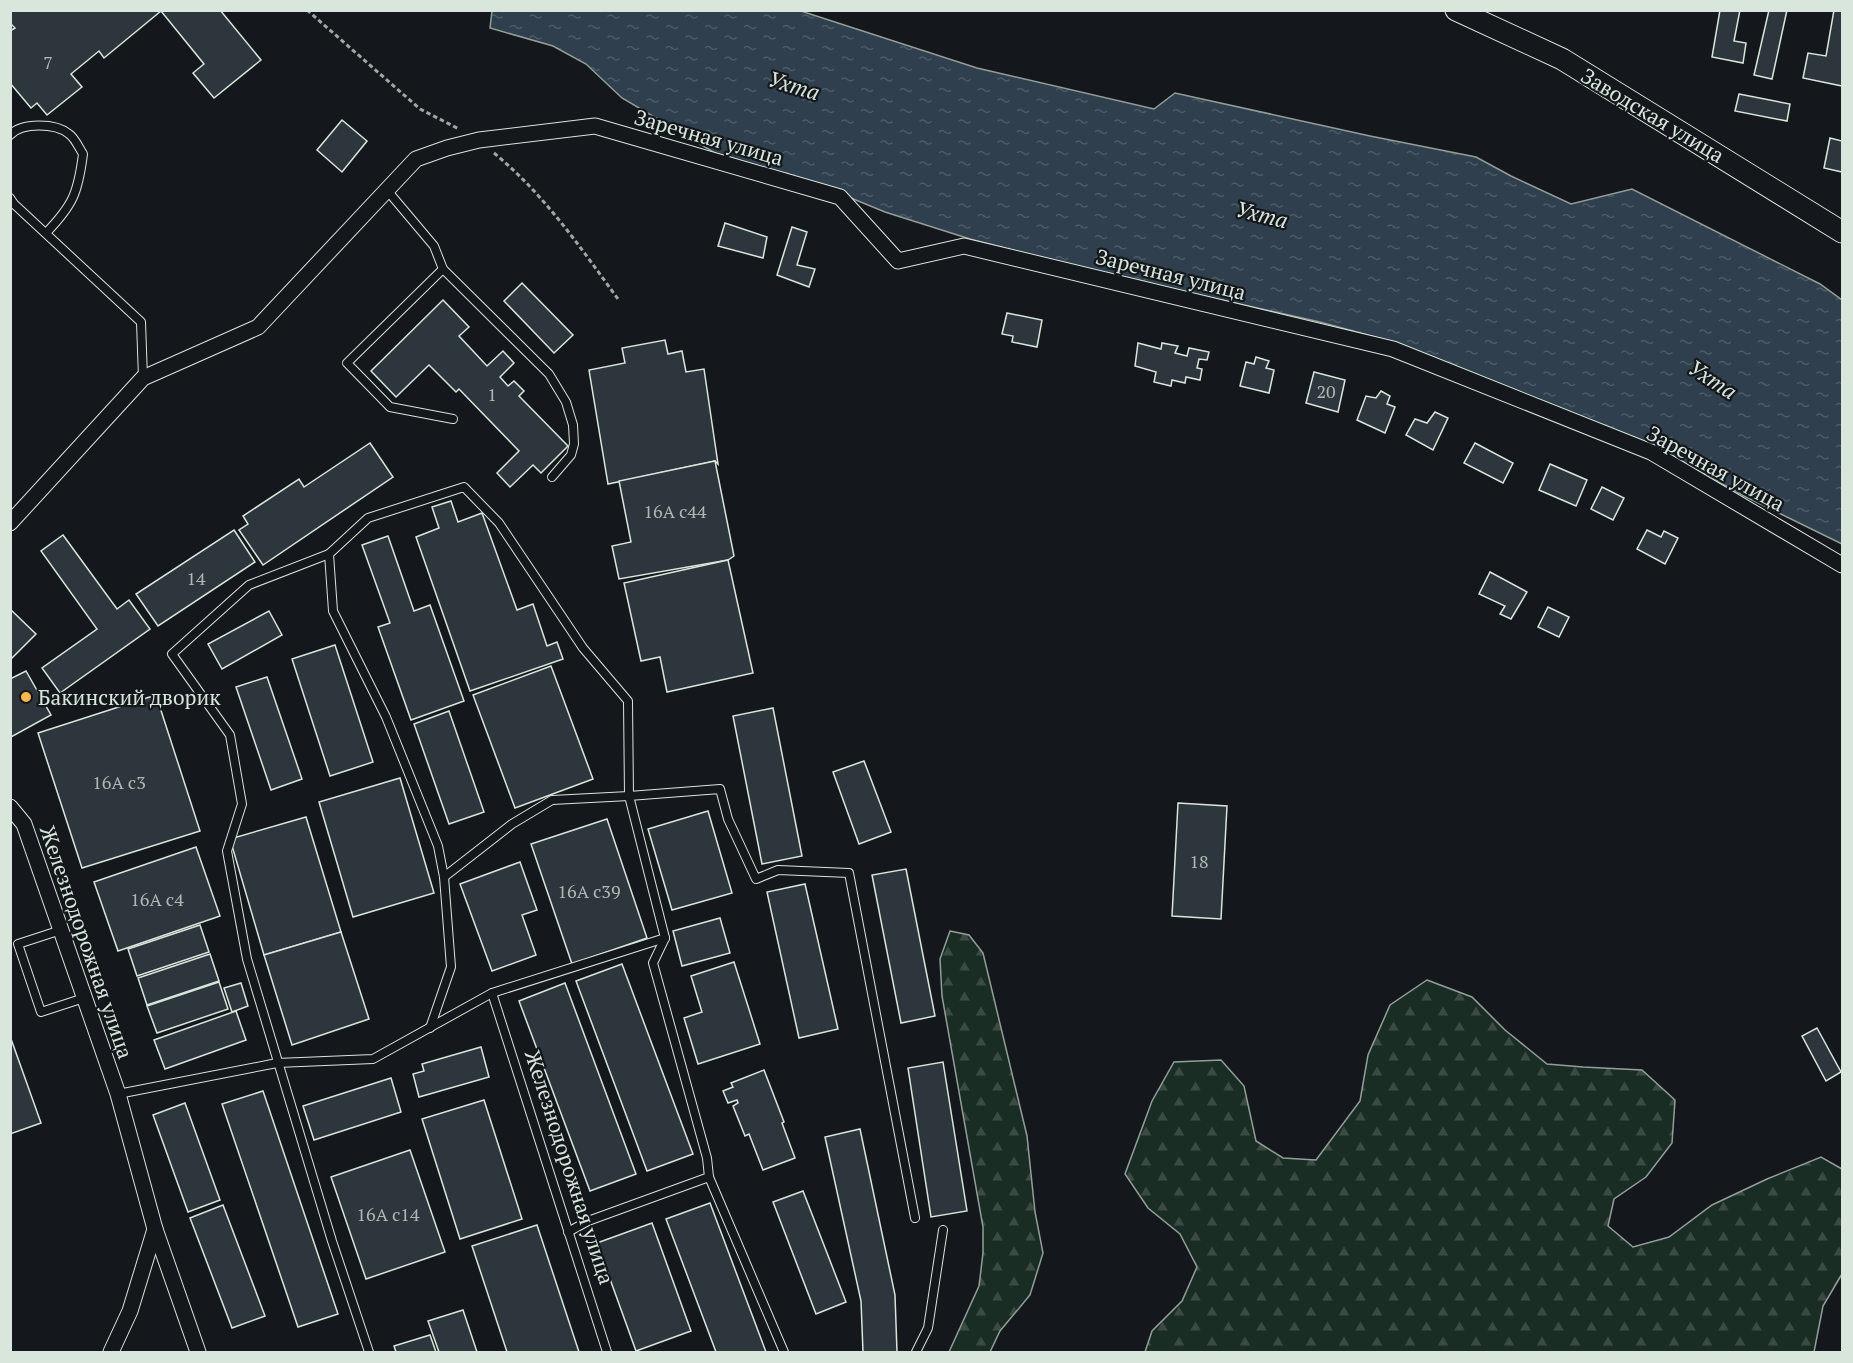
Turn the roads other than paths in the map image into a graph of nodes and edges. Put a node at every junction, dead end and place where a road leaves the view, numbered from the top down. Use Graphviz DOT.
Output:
graph roads {
  1 [pos="1456,10"];
  2 [pos="10,135"];
  3 [pos="386,189"];
  4 [pos="10,198"];
  5 [pos="1842,232"];
  6 [pos="46,233"];
  7 [pos="443,269"];
  8 [pos="143,378"];
  9 [pos="453,420"];
  10 [pos="552,477"];
  11 [pos="10,523"];
  12 [pos="329,554"];
  13 [pos="1842,565"];
  14 [pos="629,796"];
  15 [pos="10,807"];
  16 [pos="444,877"];
  17 [pos="61,930"];
  18 [pos="665,938"];
  19 [pos="492,993"];
  20 [pos="84,998"];
  21 [pos="430,1028"];
  22 [pos="277,1063"];
  23 [pos="118,1094"];
  24 [pos="709,1177"];
  25 [pos="915,1218"];
  26 [pos="155,1229"];
  27 [pos="944,1230"];
  28 [pos="568,1232"];
  29 [pos="111,1353"];
  30 [pos="198,1353"];
  31 [pos="369,1353"];
  32 [pos="607,1353"];
  33 [pos="784,1353"];
  34 [pos="916,1353"];
  1 -- 5 [label="street, Заводская улица"];
  2 -- 6 [label="lane"];
  3 -- 7 [label="lane"];
  3 -- 8 [label="street, Заречная улица"];
  3 -- 13 [label="street, Заречная улица"];
  4 -- 6 [label="lane"];
  6 -- 8 [label="lane"];
  7 -- 9 [label="lane"];
  7 -- 10 [label="lane"];
  8 -- 11 [label="street, Заречная улица"];
  12 -- 14 [label="lane"];
  12 -- 16 [label="lane"];
  12 -- 22 [label="lane"];
  14 -- 16 [label="lane"];
  14 -- 18 [label="lane"];
  14 -- 25 [label="lane"];
  15 -- 17 [label="street, Железнодорожная улица"];
  16 -- 21 [label="lane"];
  17 -- 20 [label="street, Железнодорожная улица"];
  17 -- 20 [label="lane"];
  18 -- 19 [label="lane"];
  18 -- 24 [label="lane"];
  19 -- 21 [label="lane"];
  19 -- 28 [label="lane, Железнодорожная улица"];
  20 -- 23 [label="street, Железнодорожная улица"];
  21 -- 22 [label="lane"];
  22 -- 23 [label="lane"];
  22 -- 31 [label="lane"];
  23 -- 26 [label="street, Железнодорожная улица"];
  24 -- 28 [label="lane"];
  24 -- 33 [label="lane"];
  26 -- 29 [label="street"];
  26 -- 30 [label="street, Железнодорожная улица"];
  27 -- 34 [label="lane"];
  28 -- 32 [label="lane, Железнодорожная улица"];
}
